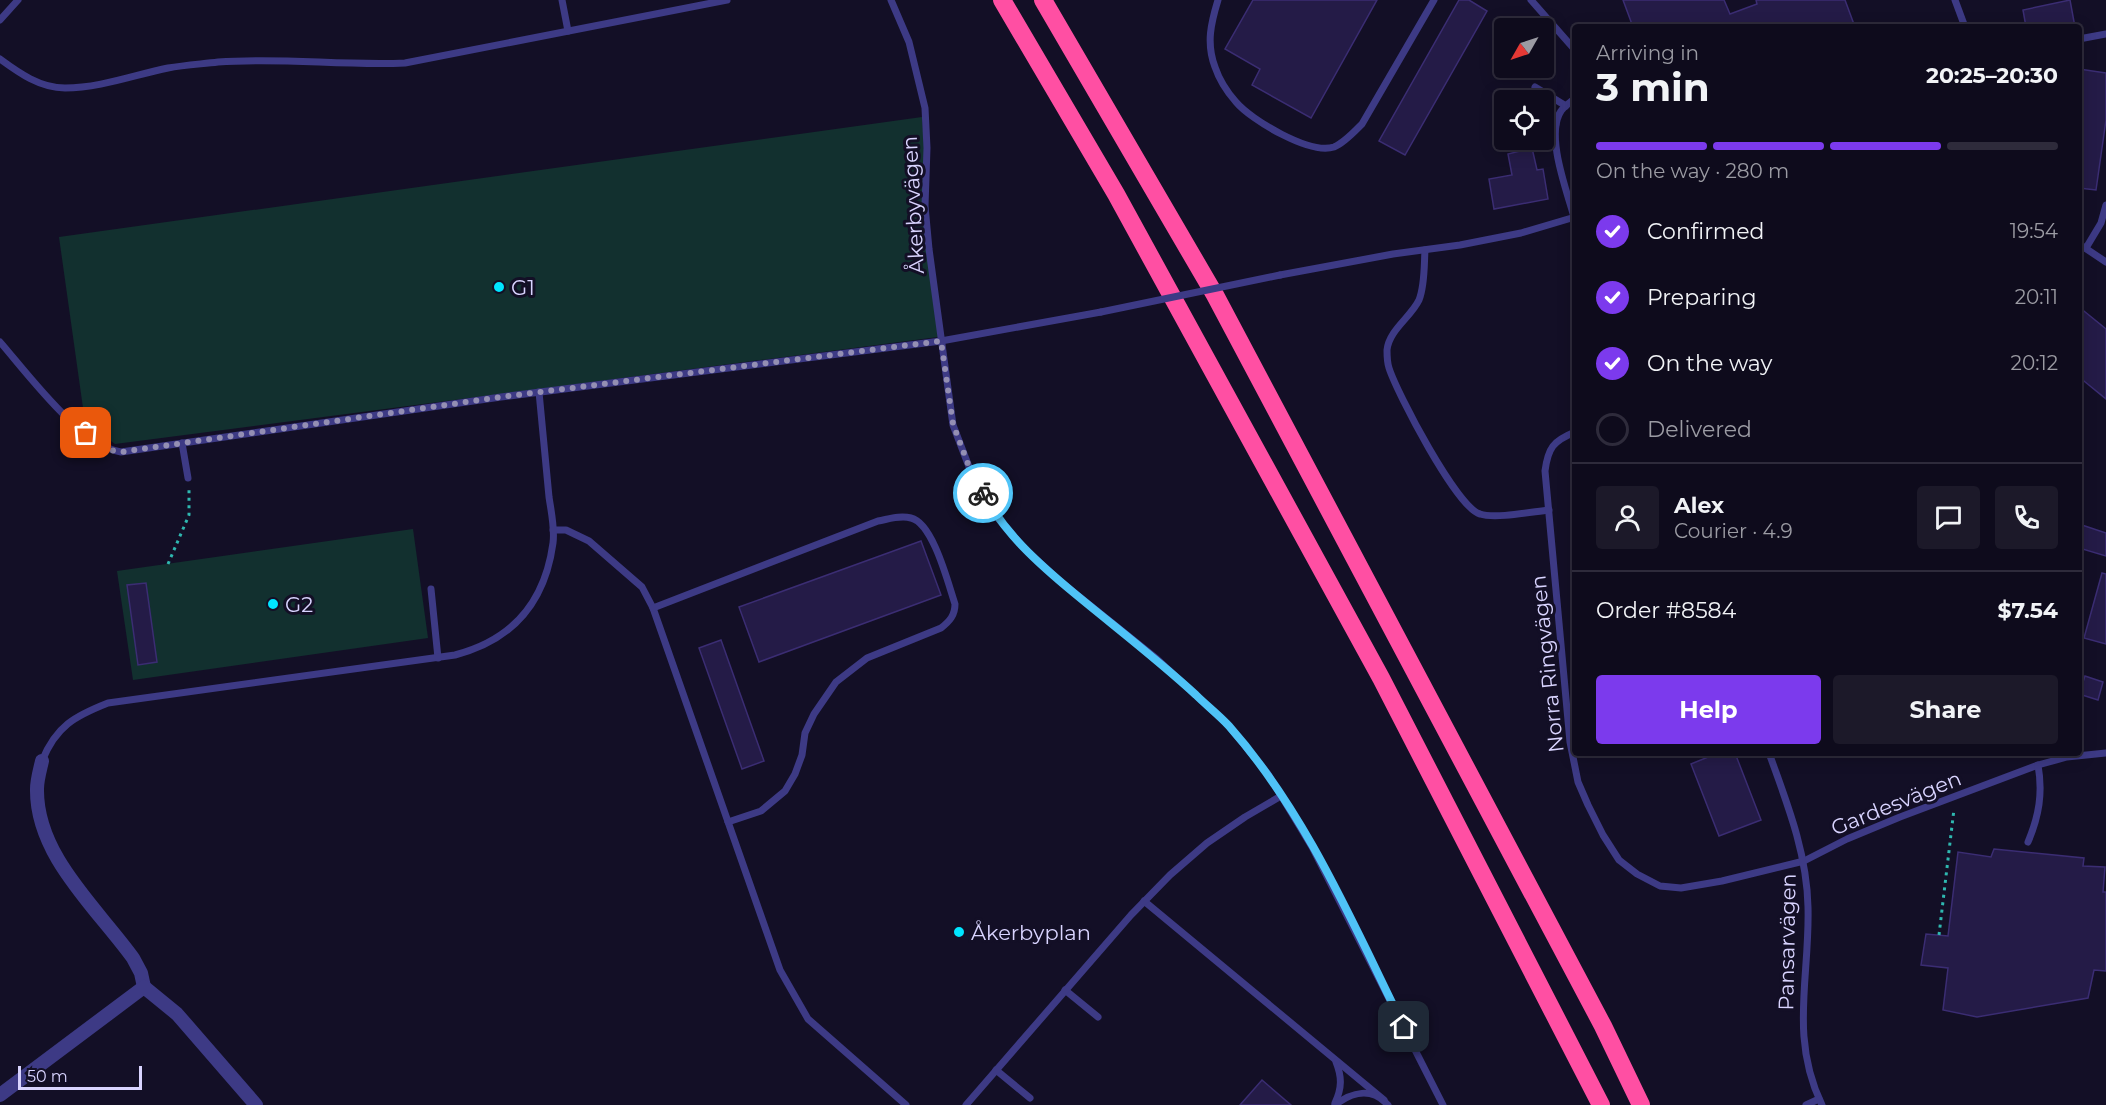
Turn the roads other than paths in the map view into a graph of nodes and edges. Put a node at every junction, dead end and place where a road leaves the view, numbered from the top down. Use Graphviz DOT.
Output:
graph roads {
  1 [pos="18,0"];
  2 [pos="562,0"];
  3 [pos="727,0"];
  4 [pos="891,0"];
  5 [pos="1002,0"];
  6 [pos="1043,0"];
  7 [pos="1218,0"];
  8 [pos="1434,0"];
  9 [pos="1531,0"];
  10 [pos="1955,0"];
  11 [pos="0,20"];
  12 [pos="1964,24"];
  13 [pos="568,31"];
  14 [pos="2106,34"];
  15 [pos="2082,38"];
  16 [pos="1572,47"];
  17 [pos="0,59"];
  18 [pos="1535,87"];
  19 [pos="1572,101"];
  20 [pos="1566,106"];
  21 [pos="1556,124"];
  22 [pos="2106,205"];
  23 [pos="1572,206"];
  24 [pos="1572,218"];
  25 [pos="2082,246"];
  26 [pos="2086,248"];
  27 [pos="1425,249"];
  28 [pos="2106,262"];
  29 [pos="941,341"];
  30 [pos="0,342"];
  31 [pos="539,392"];
  32 [pos="1572,434"];
  33 [pos="182,443"];
  34 [pos="188,478"];
  35 [pos="1549,510"];
  36 [pos="553,530"];
  37 [pos="431,589"];
  38 [pos="653,608"];
  39 [pos="438,658"];
  40 [pos="1572,752"];
  41 [pos="2106,753"];
  42 [pos="2082,755"];
  43 [pos="1573,756"];
  44 [pos="1770,756"];
  45 [pos="2077,756"];
  46 [pos="42,761"];
  47 [pos="2038,765"];
  48 [pos="1281,796"];
  49 [pos="728,822"];
  50 [pos="2028,842"];
  51 [pos="1804,861"];
  52 [pos="1144,901"];
  53 [pos="144,987"];
  54 [pos="1065,990"];
  55 [pos="1098,1017"];
  56 [pos="1336,1060"];
  57 [pos="996,1070"];
  58 [pos="0,1095"];
  59 [pos="1030,1098"];
  60 [pos="1820,1102"];
  61 [pos="1386,1103"];
  62 [pos="256,1105"];
  63 [pos="906,1105"];
  64 [pos="966,1105"];
  65 [pos="1334,1105"];
  66 [pos="1443,1105"];
  67 [pos="1601,1105"];
  68 [pos="1641,1105"];
  69 [pos="1806,1105"];
  1 -- 11 [label="lane"];
  2 -- 13 [label="lane"];
  3 -- 13 [label="lane"];
  4 -- 29 [label="lane, Åkerbyvägen"];
  5 -- 67 [label="highway"];
  6 -- 68 [label="highway"];
  7 -- 8 [label="lane"];
  9 -- 16 [label="lane"];
  10 -- 12 [label="lane"];
  13 -- 17 [label="lane"];
  14 -- 15 [label="lane"];
  18 -- 20 [label="lane"];
  19 -- 20 [label="lane"];
  20 -- 21 [label="lane"];
  21 -- 23 [label="lane"];
  22 -- 26 [label="lane"];
  24 -- 27 [label="lane"];
  25 -- 26 [label="lane"];
  26 -- 28 [label="lane"];
  27 -- 29 [label="lane, bridge"];
  27 -- 35 [label="lane"];
  29 -- 31 [label="lane"];
  29 -- 48 [label="lane, Åkerbyvägen"];
  30 -- 33 [label="lane"];
  31 -- 33 [label="lane"];
  31 -- 36 [label="lane"];
  32 -- 35 [label="lane, Norra Ringvägen"];
  33 -- 34 [label="lane"];
  35 -- 40 [label="lane, Norra Ringvägen"];
  36 -- 38 [label="lane"];
  36 -- 39 [label="lane"];
  37 -- 39 [label="lane"];
  38 -- 49 [label="lane"];
  38 -- 49 [label="lane"];
  39 -- 46 [label="lane"];
  41 -- 42 [label="lane, Gardesvägen"];
  43 -- 51 [label="lane, Norra Ringvägen"];
  44 -- 51 [label="lane, Pansarvägen"];
  45 -- 47 [label="lane, Gardesvägen"];
  46 -- 53 [label="street"];
  47 -- 50 [label="lane"];
  47 -- 51 [label="lane, Gardesvägen"];
  48 -- 52 [label="lane"];
  48 -- 66 [label="lane, Åkerbyvägen"];
  49 -- 63 [label="lane"];
  51 -- 60 [label="lane, Pansarvägen"];
  52 -- 54 [label="lane"];
  52 -- 56 [label="lane"];
  53 -- 58 [label="street"];
  53 -- 62 [label="street"];
  54 -- 55 [label="lane"];
  54 -- 57 [label="lane"];
  56 -- 61 [label="lane"];
  56 -- 65 [label="lane"];
  57 -- 59 [label="lane"];
  57 -- 64 [label="lane"];
  60 -- 69 [label="lane"];
  61 -- 65 [label="lane"];
}
